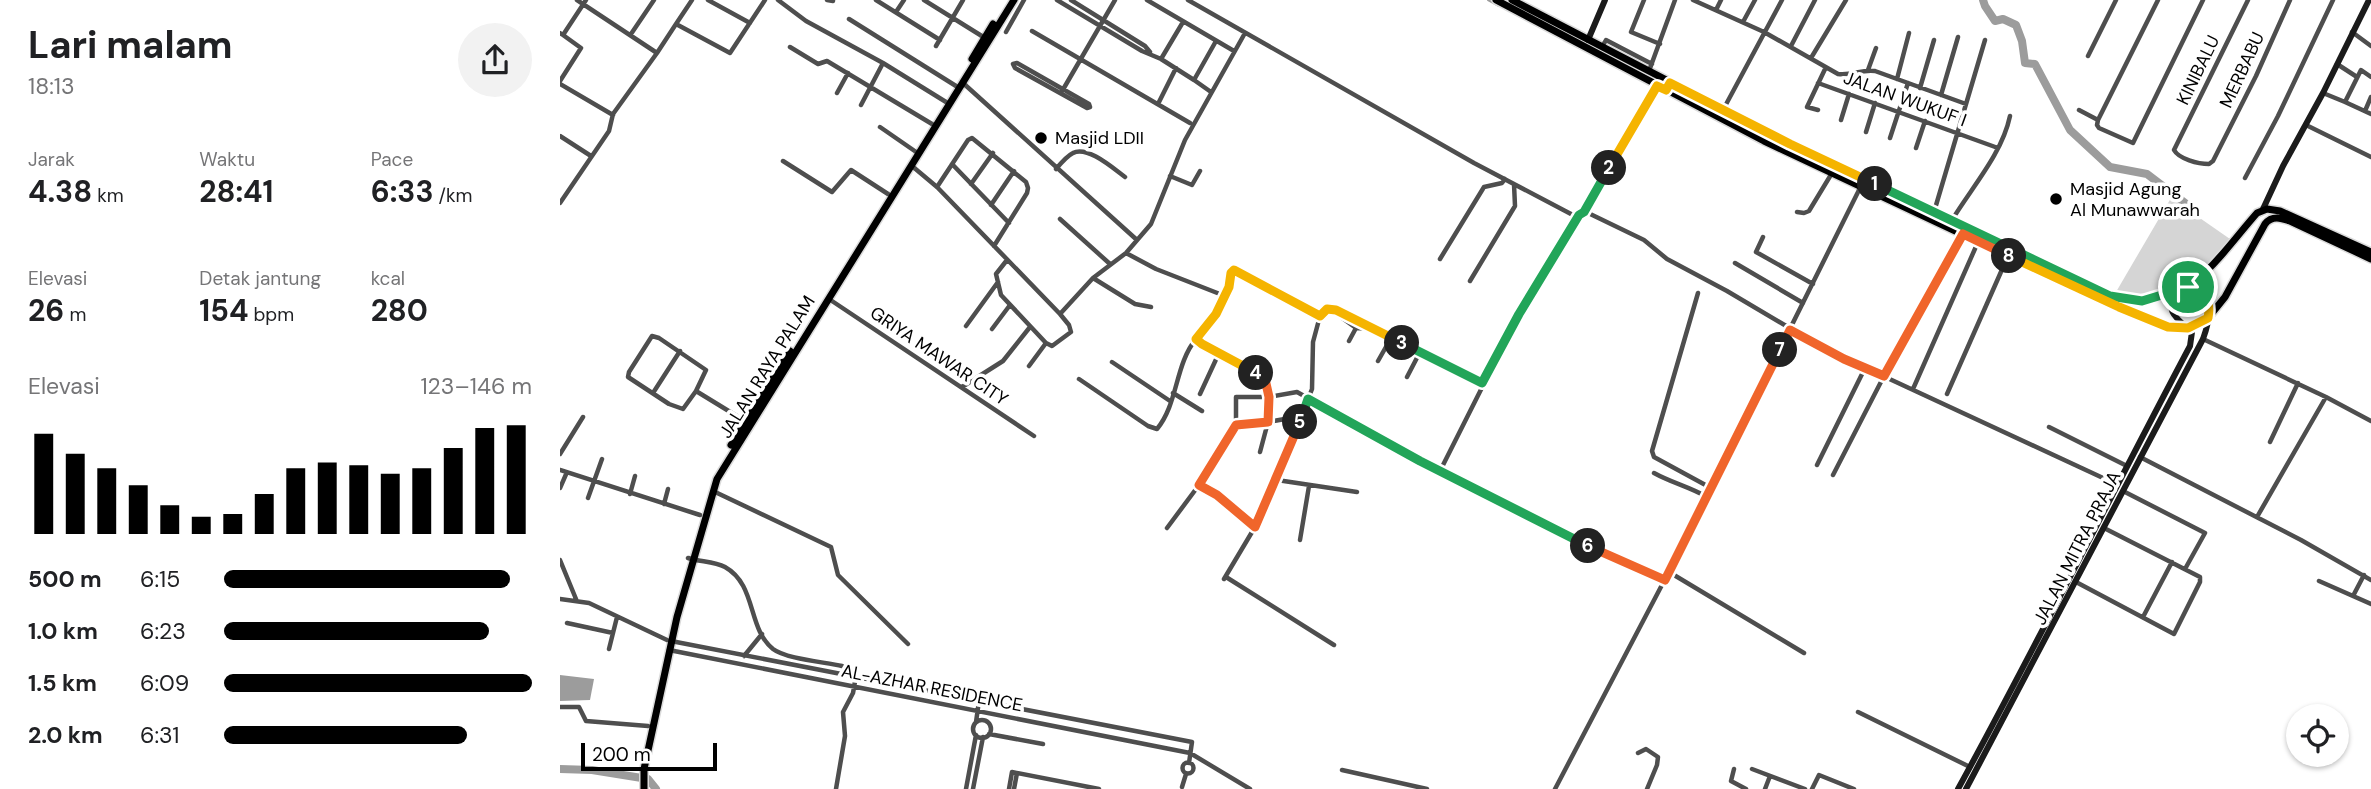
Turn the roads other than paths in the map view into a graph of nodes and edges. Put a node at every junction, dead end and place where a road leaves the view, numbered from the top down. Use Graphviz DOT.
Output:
graph roads {
  1 [pos="577,0"];
  2 [pos="654,0"];
  3 [pos="708,0"];
  4 [pos="765,0"];
  5 [pos="778,0"];
  6 [pos="876,0"];
  7 [pos="904,0"];
  8 [pos="924,0"];
  9 [pos="963,0"];
  10 [pos="1011,0"];
  11 [pos="1024,0"];
  12 [pos="1056,0"];
  13 [pos="1071,0"];
  14 [pos="1115,0"];
  15 [pos="1147,0"];
  16 [pos="1188,0"];
  17 [pos="1496,0"];
  18 [pos="1511,0"];
  19 [pos="1605,0"];
  20 [pos="1644,0"];
  21 [pos="1675,0"];
  22 [pos="1694,0"];
  23 [pos="1721,0"];
  24 [pos="1755,0"];
  25 [pos="1782,0"];
  26 [pos="1815,0"];
  27 [pos="1846,0"];
  28 [pos="2116,0"];
  29 [pos="2158,0"];
  30 [pos="2203,0"];
  31 [pos="2248,0"];
  32 [pos="2290,0"];
  33 [pos="2333,0"];
  34 [pos="691,1"];
  35 [pos="585,2"];
  36 [pos="934,3"];
  37 [pos="2369,3"];
  38 [pos="1716,10"];
  39 [pos="896,12"];
  40 [pos="953,18"];
  41 [pos="849,19"];
  42 [pos="1104,19"];
  43 [pos="1182,22"];
  44 [pos="1743,22"];
  45 [pos="750,23"];
  46 [pos="676,24"];
  47 [pos="1100,26"];
  48 [pos="1032,31"];
  49 [pos="1006,32"];
  50 [pos="1764,32"];
  51 [pos="2353,32"];
  52 [pos="1245,33"];
  53 [pos="1909,33"];
  54 [pos="562,34"];
  55 [pos="631,34"];
  56 [pos="985,37"];
  57 [pos="1958,37"];
  58 [pos="940,40"];
  59 [pos="1588,40"];
  60 [pos="1934,40"];
  61 [pos="1985,40"];
  62 [pos="1216,41"];
  63 [pos="1660,44"];
  64 [pos="936,46"];
  65 [pos="1791,46"];
  66 [pos="2371,46"];
  67 [pos="790,47"];
  68 [pos="1602,47"];
  69 [pos="1876,48"];
  70 [pos="1234,51"];
  71 [pos="657,53"];
  72 [pos="1150,53"];
  73 [pos="2088,56"];
  74 [pos="1811,58"];
  75 [pos="1161,59"];
  76 [pos="1082,60"];
  77 [pos="883,63"];
  78 [pos="1652,64"];
  79 [pos="2337,64"];
  80 [pos="1826,67"];
  81 [pos="1176,68"];
  82 [pos="1868,70"];
  83 [pos="1649,72"];
  84 [pos="848,73"];
  85 [pos="2357,77"];
  86 [pos="2371,77"];
  87 [pos="1897,79"];
  88 [pos="1194,80"];
  89 [pos="560,82"];
  90 [pos="1818,83"];
  91 [pos="1908,83"];
  92 [pos="959,84"];
  93 [pos="870,86"];
  94 [pos="1657,86"];
  95 [pos="1668,86"];
  96 [pos="1920,88"];
  97 [pos="1062,91"];
  98 [pos="1211,92"];
  99 [pos="837,93"];
  100 [pos="2323,93"];
  101 [pos="1849,94"];
  102 [pos="1941,95"];
  103 [pos="2371,97"];
  104 [pos="946,102"];
  105 [pos="2345,102"];
  106 [pos="1875,103"];
  107 [pos="1158,104"];
  108 [pos="1966,104"];
  109 [pos="861,105"];
  110 [pos="1818,110"];
  111 [pos="2079,110"];
  112 [pos="1723,111"];
  113 [pos="2365,111"];
  114 [pos="1899,112"];
  115 [pos="2371,114"];
  116 [pos="613,115"];
  117 [pos="2010,116"];
  118 [pos="1841,120"];
  119 [pos="2098,120"];
  120 [pos="1925,121"];
  121 [pos="1190,123"];
  122 [pos="932,124"];
  123 [pos="2305,125"];
  124 [pos="880,127"];
  125 [pos="1866,132"];
  126 [pos="1958,133"];
  127 [pos="560,136"];
  128 [pos="1891,138"];
  129 [pos="1916,148"];
  130 [pos="1998,148"];
  131 [pos="2220,150"];
  132 [pos="917,153"];
  133 [pos="993,153"];
  134 [pos="592,156"];
  135 [pos="2371,157"];
  136 [pos="783,161"];
  137 [pos="952,164"];
  138 [pos="911,165"];
  139 [pos="1056,169"];
  140 [pos="1014,171"];
  141 [pos="1200,172"];
  142 [pos="1832,172"];
  143 [pos="1170,176"];
  144 [pos="1125,177"];
  145 [pos="2245,178"];
  146 [pos="1505,179"];
  147 [pos="900,180"];
  148 [pos="971,184"];
  149 [pos="1514,184"];
  150 [pos="1861,186"];
  151 [pos="937,187"];
  152 [pos="1881,191"];
  153 [pos="888,194"];
  154 [pos="560,203"];
  155 [pos="991,205"];
  156 [pos="2263,209"];
  157 [pos="1797,212"];
  158 [pos="1934,212"];
  159 [pos="1582,213"];
  160 [pos="1060,219"];
  161 [pos="1952,220"];
  162 [pos="1009,223"];
  163 [pos="1963,234"];
  164 [pos="1763,237"];
  165 [pos="1137,240"];
  166 [pos="1978,241"];
  167 [pos="2349,245"];
  168 [pos="994,246"];
  169 [pos="2358,250"];
  170 [pos="2371,252"];
  171 [pos="1126,253"];
  172 [pos="2009,256"];
  173 [pos="1440,259"];
  174 [pos="2371,259"];
  175 [pos="1007,260"];
  176 [pos="1735,263"];
  177 [pos="1110,264"];
  178 [pos="2052,271"];
  179 [pos="1093,278"];
  180 [pos="1470,281"];
  181 [pos="998,282"];
  182 [pos="1813,284"];
  183 [pos="2188,287"];
  184 [pos="2178,290"];
  185 [pos="1698,293"];
  186 [pos="1225,296"];
  187 [pos="829,299"];
  188 [pos="1803,303"];
  189 [pos="1010,305"];
  190 [pos="1151,307"];
  191 [pos="1330,309"];
  192 [pos="1060,314"];
  193 [pos="1320,316"];
  194 [pos="2208,318"];
  195 [pos="966,326"];
  196 [pos="1030,327"];
  197 [pos="1356,328"];
  198 [pos="2188,328"];
  199 [pos="992,329"];
  200 [pos="1373,329"];
  201 [pos="1790,330"];
  202 [pos="1391,338"];
  203 [pos="1196,339"];
  204 [pos="2203,340"];
  205 [pos="1349,341"];
  206 [pos="1046,343"];
  207 [pos="680,351"];
  208 [pos="1420,352"];
  209 [pos="1219,354"];
  210 [pos="1378,361"];
  211 [pos="1112,362"];
  212 [pos="1029,366"];
  213 [pos="1865,368"];
  214 [pos="1884,376"];
  215 [pos="1407,377"];
  216 [pos="1079,379"];
  217 [pos="1482,383"];
  218 [pos="2298,383"];
  219 [pos="962,387"];
  220 [pos="1913,389"];
  221 [pos="696,391"];
  222 [pos="653,393"];
  223 [pos="1173,393"];
  224 [pos="1200,394"];
  225 [pos="1947,394"];
  226 [pos="1269,397"];
  227 [pos="2326,397"];
  228 [pos="1308,399"];
  229 [pos="1170,401"];
  230 [pos="1202,411"];
  231 [pos="1302,416"];
  232 [pos="583,417"];
  233 [pos="2371,421"];
  234 [pos="746,422"];
  235 [pos="1268,422"];
  236 [pos="1236,425"];
  237 [pos="2049,427"];
  238 [pos="1034,436"];
  239 [pos="2270,442"];
  240 [pos="1260,452"];
  241 [pos="560,454"];
  242 [pos="2139,457"];
  243 [pos="602,459"];
  244 [pos="1817,465"];
  245 [pos="2127,466"];
  246 [pos="560,470"];
  247 [pos="1440,471"];
  248 [pos="568,472"];
  249 [pos="1654,473"];
  250 [pos="1833,475"];
  251 [pos="635,476"];
  252 [pos="1277,480"];
  253 [pos="594,482"];
  254 [pos="2116,484"];
  255 [pos="1199,485"];
  256 [pos="1309,486"];
  257 [pos="560,488"];
  258 [pos="1712,488"];
  259 [pos="668,489"];
  260 [pos="712,490"];
  261 [pos="2123,491"];
  262 [pos="1357,492"];
  263 [pos="630,494"];
  264 [pos="1707,496"];
  265 [pos="588,498"];
  266 [pos="664,504"];
  267 [pos="700,515"];
  268 [pos="2257,517"];
  269 [pos="1255,527"];
  270 [pos="2103,527"];
  271 [pos="1167,528"];
  272 [pos="1300,540"];
  273 [pos="690,559"];
  274 [pos="560,560"];
  275 [pos="2172,562"];
  276 [pos="2185,569"];
  277 [pos="1669,572"];
  278 [pos="2364,575"];
  279 [pos="1665,580"];
  280 [pos="2371,580"];
  281 [pos="2319,581"];
  282 [pos="2076,582"];
  283 [pos="2353,596"];
  284 [pos="560,599"];
  285 [pos="576,599"];
  286 [pos="2371,604"];
  287 [pos="617,617"];
  288 [pos="2143,617"];
  289 [pos="568,623"];
  290 [pos="613,633"];
  291 [pos="762,635"];
  292 [pos="669,641"];
  293 [pos="908,644"];
  294 [pos="1334,645"];
  295 [pos="609,649"];
  296 [pos="669,650"];
  297 [pos="1804,653"];
  298 [pos="744,656"];
  299 [pos="856,676"];
  300 [pos="865,678"];
  301 [pos="659,685"];
  302 [pos="855,687"];
  303 [pos="863,688"];
  304 [pos="979,701"];
  305 [pos="993,704"];
  306 [pos="560,707"];
  307 [pos="977,712"];
  308 [pos="1858,712"];
  309 [pos="991,714"];
  310 [pos="976,722"];
  311 [pos="989,724"];
  312 [pos="648,726"];
  313 [pos="989,734"];
  314 [pos="976,736"];
  315 [pos="983,737"];
  316 [pos="1043,744"];
  317 [pos="973,750"];
  318 [pos="981,752"];
  319 [pos="1190,753"];
  320 [pos="1638,753"];
  321 [pos="1970,767"];
  322 [pos="1734,769"];
  323 [pos="1752,769"];
  324 [pos="1342,770"];
  325 [pos="1770,776"];
  326 [pos="642,784"];
  327 [pos="1182,788"];
  328 [pos="836,789"];
  329 [pos="966,789"];
  330 [pos="973,789"];
  331 [pos="1012,789"];
  332 [pos="1099,789"];
  333 [pos="1250,789"];
  334 [pos="1427,789"];
  335 [pos="1555,789"];
  336 [pos="1647,789"];
  337 [pos="1746,789"];
  338 [pos="1765,789"];
  339 [pos="1805,789"];
  340 [pos="1812,789"];
  341 [pos="1854,789"];
  342 [pos="1958,789"];
  343 [pos="1966,789"];
  1 -- 35 [label="street"];
  2 -- 55 [label="street"];
  3 -- 45 [label="street"];
  4 -- 45 [label="street"];
  5 -- 77 [label="street"];
  6 -- 39 [label="street"];
  7 -- 39 [label="street"];
  8 -- 36 [label="street"];
  9 -- 40 [label="street"];
  10 -- 56 [label="main road, JALAN RAYA PALAM"];
  10 -- 92 [label="main road, JALAN RAYA PALAM"];
  11 -- 49 [label="street"];
  12 -- 47 [label="street"];
  13 -- 42 [label="street"];
  14 -- 42 [label="street"];
  15 -- 43 [label="street"];
  16 -- 52 [label="street"];
  17 -- 94 [label="main road"];
  18 -- 59 [label="main road"];
  19 -- 59 [label="street"];
  20 -- 63 [label="street"];
  21 -- 63 [label="street"];
  22 -- 38 [label="street"];
  23 -- 38 [label="street"];
  24 -- 44 [label="street"];
  25 -- 50 [label="street"];
  26 -- 65 [label="street"];
  27 -- 74 [label="street"];
  28 -- 73 [label="street"];
  29 -- 119 [label="street"];
  30 -- 119 [label="street"];
  31 -- 131 [label="street, KINIBALU"];
  32 -- 131 [label="street, MERBABU"];
  33 -- 145 [label="street"];
  34 -- 46 [label="street"];
  35 -- 54 [label="street"];
  35 -- 55 [label="street"];
  36 -- 40 [label="street"];
  37 -- 51 [label="street"];
  38 -- 44 [label="street"];
  39 -- 58 [label="street"];
  40 -- 56 [label="street"];
  40 -- 58 [label="street"];
  41 -- 92 [label="street"];
  42 -- 47 [label="street"];
  42 -- 72 [label="street"];
  43 -- 62 [label="street"];
  43 -- 75 [label="street"];
  44 -- 50 [label="street"];
  45 -- 46 [label="street"];
  46 -- 71 [label="street"];
  47 -- 72 [label="street"];
  47 -- 76 [label="street"];
  48 -- 76 [label="street"];
  50 -- 65 [label="street"];
  50 -- 112 [label="street"];
  51 -- 66 [label="street"];
  51 -- 79 [label="street"];
  52 -- 70 [label="street"];
  52 -- 146 [label="street"];
  53 -- 87 [label="street"];
  54 -- 89 [label="street"];
  55 -- 71 [label="street"];
  56 -- 92 [label="main road, JALAN RAYA PALAM"];
  57 -- 102 [label="street"];
  58 -- 64 [label="street"];
  59 -- 68 [label="main road"];
  60 -- 96 [label="street"];
  61 -- 108 [label="street"];
  62 -- 70 [label="street"];
  62 -- 88 [label="street"];
  63 -- 78 [label="street"];
  65 -- 74 [label="street"];
  67 -- 84 [label="street"];
  68 -- 78 [label="street"];
  68 -- 83 [label="main road"];
  69 -- 82 [label="street"];
  70 -- 98 [label="street"];
  71 -- 116 [label="street"];
  72 -- 75 [label="street"];
  74 -- 80 [label="street"];
  75 -- 81 [label="street"];
  76 -- 97 [label="street"];
  76 -- 107 [label="street"];
  77 -- 93 [label="street"];
  77 -- 104 [label="street"];
  78 -- 83 [label="street"];
  79 -- 85 [label="street"];
  79 -- 100 [label="street"];
  80 -- 82 [label="street"];
  80 -- 90 [label="street, JALAN WUKUF I"];
  81 -- 88 [label="street"];
  81 -- 107 [label="street"];
  82 -- 87 [label="street"];
  83 -- 95 [label="main road"];
  84 -- 93 [label="street"];
  84 -- 99 [label="street"];
  85 -- 86 [label="street"];
  85 -- 105 [label="street"];
  87 -- 91 [label="street"];
  88 -- 98 [label="street"];
  89 -- 116 [label="street"];
  90 -- 101 [label="street, JALAN WUKUF I"];
  90 -- 110 [label="street"];
  91 -- 96 [label="street"];
  91 -- 114 [label="street"];
  92 -- 104 [label="main road, JALAN RAYA PALAM"];
  92 -- 132 [label="main road, JALAN RAYA PALAM"];
  92 -- 139 [label="street"];
  93 -- 109 [label="street"];
  93 -- 122 [label="street"];
  94 -- 95 [label="main road"];
  94 -- 159 [label="street"];
  95 -- 112 [label="main road"];
  95 -- 142 [label="main road"];
  96 -- 102 [label="street"];
  97 -- 97 [label="street"];
  97 -- 97 [label="street"];
  98 -- 143 [label="street"];
  100 -- 105 [label="street"];
  100 -- 123 [label="street"];
  101 -- 106 [label="street, JALAN WUKUF I"];
  101 -- 118 [label="street"];
  102 -- 108 [label="street"];
  103 -- 113 [label="street"];
  104 -- 122 [label="main road, JALAN RAYA PALAM"];
  105 -- 113 [label="street"];
  106 -- 114 [label="street, JALAN WUKUF I"];
  106 -- 125 [label="street"];
  107 -- 121 [label="street"];
  108 -- 126 [label="street"];
  111 -- 119 [label="street"];
  112 -- 152 [label="main road"];
  113 -- 115 [label="street"];
  114 -- 120 [label="street, JALAN WUKUF I"];
  114 -- 128 [label="street"];
  116 -- 134 [label="street"];
  117 -- 130 [label="street"];
  120 -- 126 [label="street, JALAN WUKUF I"];
  120 -- 129 [label="street"];
  122 -- 132 [label="main road, JALAN RAYA PALAM"];
  123 -- 135 [label="street"];
  123 -- 156 [label="street"];
  124 -- 132 [label="street"];
  126 -- 130 [label="street, JALAN WUKUF I"];
  126 -- 158 [label="street"];
  127 -- 134 [label="street"];
  130 -- 161 [label="street"];
  132 -- 138 [label="main road, JALAN RAYA PALAM"];
  132 -- 147 [label="main road, JALAN RAYA PALAM"];
  133 -- 137 [label="street"];
  133 -- 140 [label="street"];
  133 -- 148 [label="street"];
  134 -- 154 [label="street"];
  136 -- 153 [label="street"];
  137 -- 148 [label="street"];
  137 -- 151 [label="street"];
  138 -- 147 [label="main road, JALAN RAYA PALAM"];
  138 -- 151 [label="street"];
  139 -- 144 [label="street"];
  139 -- 165 [label="street"];
  140 -- 155 [label="street"];
  140 -- 162 [label="street"];
  141 -- 143 [label="street"];
  142 -- 150 [label="main road"];
  142 -- 157 [label="street"];
  143 -- 165 [label="street"];
  146 -- 149 [label="street"];
  146 -- 173 [label="street"];
  147 -- 153 [label="main road, JALAN RAYA PALAM"];
  147 -- 187 [label="main road, JALAN RAYA PALAM"];
  148 -- 155 [label="street"];
  149 -- 159 [label="street"];
  149 -- 180 [label="street"];
  150 -- 152 [label="main road"];
  150 -- 182 [label="street"];
  151 -- 168 [label="street"];
  152 -- 158 [label="main road"];
  152 -- 163 [label="main road"];
  153 -- 234 [label="main road, JALAN RAYA PALAM"];
  155 -- 162 [label="street"];
  156 -- 167 [label="main road"];
  156 -- 183 [label="main road"];
  158 -- 161 [label="main road"];
  159 -- 201 [label="street"];
  159 -- 217 [label="street"];
  160 -- 177 [label="street"];
  161 -- 178 [label="main road"];
  162 -- 168 [label="street"];
  163 -- 166 [label="main road"];
  163 -- 214 [label="street"];
  164 -- 182 [label="street"];
  165 -- 171 [label="street"];
  166 -- 172 [label="main road"];
  166 -- 220 [label="street"];
  167 -- 169 [label="main road"];
  167 -- 194 [label="main road"];
  168 -- 175 [label="street"];
  169 -- 170 [label="main road"];
  169 -- 174 [label="main road"];
  171 -- 177 [label="street"];
  171 -- 186 [label="street"];
  172 -- 178 [label="main road"];
  172 -- 225 [label="street"];
  175 -- 181 [label="street"];
  175 -- 192 [label="street"];
  176 -- 188 [label="street"];
  177 -- 179 [label="street"];
  178 -- 184 [label="main road"];
  178 -- 198 [label="main road"];
  179 -- 190 [label="street"];
  179 -- 192 [label="street"];
  181 -- 189 [label="street"];
  181 -- 195 [label="street"];
  182 -- 188 [label="street"];
  183 -- 184 [label="main road"];
  183 -- 194 [label="street"];
  184 -- 198 [label="street"];
  185 -- 258 [label="street"];
  186 -- 193 [label="street"];
  186 -- 203 [label="street"];
  187 -- 219 [label="street, GRIYA MAWAR CITY"];
  187 -- 260 [label="main road, JALAN RAYA PALAM"];
  188 -- 201 [label="street"];
  189 -- 196 [label="street"];
  189 -- 199 [label="street"];
  191 -- 193 [label="street"];
  191 -- 197 [label="street"];
  191 -- 200 [label="street"];
  192 -- 206 [label="street"];
  193 -- 228 [label="street"];
  194 -- 198 [label="main road"];
  194 -- 204 [label="street, JALAN MITRA PRAJA"];
  196 -- 206 [label="street"];
  196 -- 219 [label="street"];
  197 -- 200 [label="street"];
  197 -- 205 [label="street"];
  198 -- 245 [label="street, JALAN MITRA PRAJA"];
  200 -- 202 [label="street"];
  201 -- 213 [label="street"];
  201 -- 258 [label="street"];
  202 -- 208 [label="street"];
  202 -- 210 [label="street"];
  203 -- 209 [label="street"];
  203 -- 223 [label="street"];
  204 -- 218 [label="street"];
  204 -- 242 [label="street, JALAN MITRA PRAJA"];
  206 -- 212 [label="street"];
  207 -- 221 [label="street"];
  207 -- 222 [label="street"];
  207 -- 222 [label="street"];
  208 -- 215 [label="street"];
  208 -- 217 [label="street"];
  209 -- 224 [label="street"];
  209 -- 226 [label="street"];
  211 -- 229 [label="street"];
  213 -- 214 [label="street"];
  213 -- 244 [label="street"];
  214 -- 220 [label="street"];
  214 -- 250 [label="street"];
  216 -- 229 [label="street"];
  217 -- 247 [label="street"];
  218 -- 227 [label="street"];
  218 -- 239 [label="street"];
  219 -- 238 [label="street, GRIYA MAWAR CITY"];
  220 -- 254 [label="street"];
  221 -- 222 [label="street"];
  221 -- 234 [label="street"];
  223 -- 229 [label="street"];
  223 -- 230 [label="street"];
  226 -- 228 [label="street"];
  226 -- 235 [label="street"];
  226 -- 236 [label="street"];
  227 -- 233 [label="street"];
  227 -- 268 [label="street"];
  228 -- 231 [label="street"];
  228 -- 247 [label="street"];
  231 -- 235 [label="street"];
  231 -- 252 [label="street"];
  232 -- 241 [label="street"];
  234 -- 267 [label="main road, JALAN RAYA PALAM"];
  235 -- 236 [label="street"];
  235 -- 240 [label="street"];
  236 -- 255 [label="street"];
  237 -- 245 [label="street"];
  242 -- 261 [label="street, JALAN MITRA PRAJA"];
  242 -- 268 [label="street"];
  243 -- 253 [label="street"];
  245 -- 254 [label="street, JALAN MITRA PRAJA"];
  246 -- 248 [label="street"];
  247 -- 279 [label="street"];
  248 -- 253 [label="street"];
  248 -- 257 [label="street"];
  249 -- 264 [label="street"];
  251 -- 263 [label="street"];
  252 -- 256 [label="street"];
  252 -- 269 [label="street"];
  253 -- 263 [label="street"];
  253 -- 265 [label="street"];
  254 -- 321 [label="street, JALAN MITRA PRAJA"];
  255 -- 269 [label="street"];
  255 -- 271 [label="street"];
  256 -- 262 [label="street"];
  256 -- 272 [label="street"];
  258 -- 264 [label="street"];
  259 -- 266 [label="street"];
  260 -- 273 [label="main road, JALAN RAYA PALAM"];
  260 -- 293 [label="street"];
  261 -- 270 [label="street, JALAN MITRA PRAJA"];
  261 -- 276 [label="street"];
  263 -- 266 [label="street"];
  264 -- 277 [label="street"];
  266 -- 267 [label="street"];
  267 -- 273 [label="main road, JALAN RAYA PALAM"];
  268 -- 278 [label="street"];
  269 -- 294 [label="street"];
  270 -- 275 [label="street"];
  270 -- 282 [label="street, JALAN MITRA PRAJA"];
  273 -- 291 [label="street"];
  273 -- 292 [label="main road, JALAN RAYA PALAM"];
  274 -- 285 [label="street"];
  275 -- 276 [label="street"];
  275 -- 288 [label="street"];
  276 -- 288 [label="street"];
  277 -- 279 [label="street"];
  277 -- 297 [label="street"];
  278 -- 280 [label="street"];
  278 -- 283 [label="street"];
  279 -- 335 [label="street"];
  281 -- 283 [label="street"];
  282 -- 288 [label="street"];
  282 -- 343 [label="street, JALAN MITRA PRAJA"];
  283 -- 286 [label="street"];
  284 -- 285 [label="street"];
  285 -- 287 [label="street, AL-AZHAR RESIDENCE"];
  287 -- 290 [label="street"];
  287 -- 292 [label="street, AL-AZHAR RESIDENCE"];
  289 -- 290 [label="street"];
  290 -- 295 [label="street"];
  291 -- 298 [label="street"];
  291 -- 299 [label="street"];
  292 -- 296 [label="main road, JALAN RAYA PALAM"];
  292 -- 298 [label="street, AL-AZHAR RESIDENCE"];
  292 -- 301 [label="main road, JALAN RAYA PALAM"];
  296 -- 301 [label="main road, JALAN RAYA PALAM"];
  296 -- 302 [label="street, AL-AZHAR RESIDENCE"];
  298 -- 299 [label="street, AL-AZHAR RESIDENCE"];
  299 -- 300 [label="street, AL-AZHAR RESIDENCE"];
  299 -- 302 [label="street"];
  300 -- 303 [label="street"];
  300 -- 304 [label="street, AL-AZHAR RESIDENCE"];
  301 -- 312 [label="main road, JALAN RAYA PALAM"];
  301 -- 326 [label="main road, JALAN RAYA PALAM"];
  302 -- 303 [label="street, AL-AZHAR RESIDENCE"];
  302 -- 328 [label="street"];
  303 -- 307 [label="street, AL-AZHAR RESIDENCE"];
  304 -- 305 [label="street, AL-AZHAR RESIDENCE"];
  304 -- 307 [label="street"];
  305 -- 309 [label="street"];
  305 -- 319 [label="street, AL-AZHAR RESIDENCE"];
  306 -- 312 [label="street"];
  307 -- 309 [label="street, AL-AZHAR RESIDENCE"];
  307 -- 310 [label="street"];
  308 -- 321 [label="street"];
  309 -- 311 [label="street"];
  309 -- 319 [label="street, AL-AZHAR RESIDENCE"];
  310 -- 311 [label="street"];
  310 -- 314 [label="street"];
  311 -- 313 [label="street"];
  312 -- 326 [label="main road, JALAN RAYA PALAM"];
  313 -- 315 [label="street"];
  313 -- 316 [label="street"];
  314 -- 315 [label="street"];
  314 -- 317 [label="street"];
  315 -- 318 [label="street"];
  317 -- 318 [label="street"];
  317 -- 329 [label="street"];
  318 -- 330 [label="street"];
  319 -- 327 [label="street"];
  319 -- 333 [label="street, AL-AZHAR RESIDENCE"];
  320 -- 336 [label="street"];
  321 -- 342 [label="street, JALAN MITRA PRAJA"];
  322 -- 337 [label="street"];
  323 -- 325 [label="street"];
  324 -- 334 [label="street"];
  325 -- 338 [label="street"];
  325 -- 339 [label="street"];
  331 -- 332 [label="street"];
  340 -- 341 [label="street"];
}
